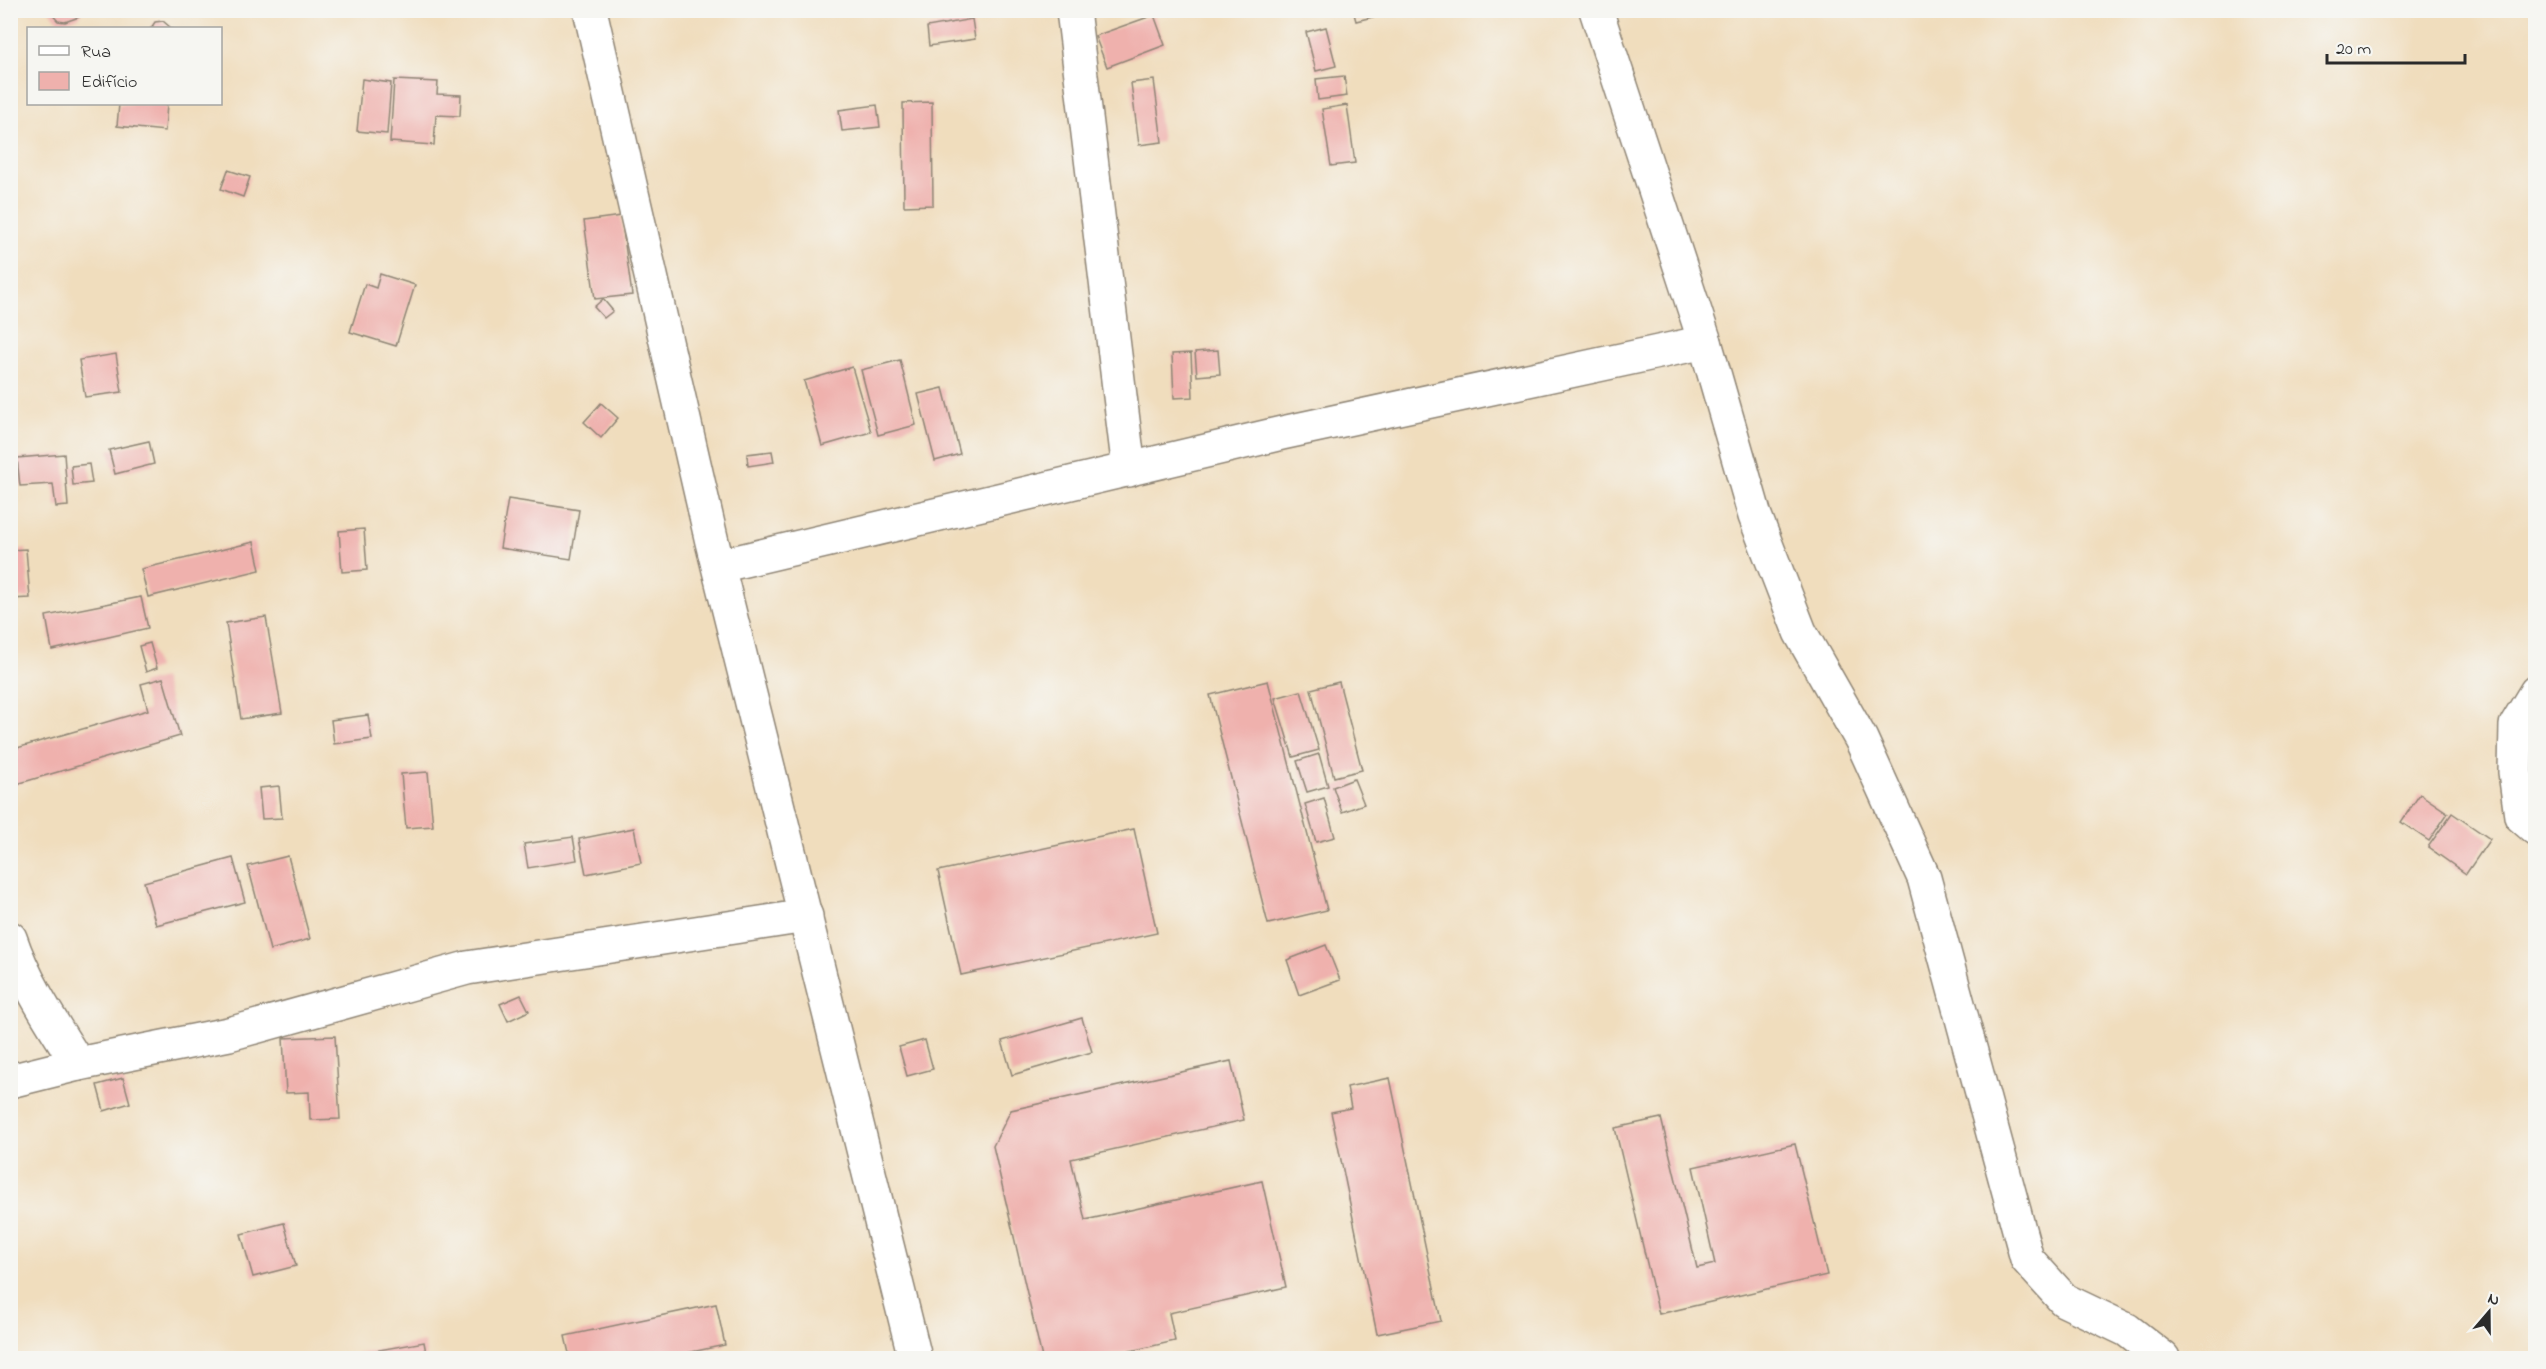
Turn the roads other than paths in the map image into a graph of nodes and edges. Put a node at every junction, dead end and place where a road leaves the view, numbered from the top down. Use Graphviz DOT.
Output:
graph roads {
  1 [pos="590,10"];
  2 [pos="1073,10"];
  3 [pos="1596,10"];
  4 [pos="1705,342"];
  5 [pos="1129,470"];
  6 [pos="719,566"];
  7 [pos="2535,692"];
  8 [pos="2535,830"];
  9 [pos="807,916"];
  10 [pos="10,938"];
  11 [pos="78,1064"];
  12 [pos="10,1080"];
  13 [pos="915,1359"];
  14 [pos="2163,1359"];
  1 -- 6 [label="street"];
  2 -- 5 [label="street"];
  3 -- 4 [label="street"];
  4 -- 5 [label="street"];
  4 -- 14 [label="street"];
  5 -- 6 [label="street"];
  6 -- 9 [label="street"];
  7 -- 8 [label="street"];
  9 -- 11 [label="street"];
  9 -- 13 [label="street"];
  10 -- 11 [label="street"];
  11 -- 12 [label="street"];
}
